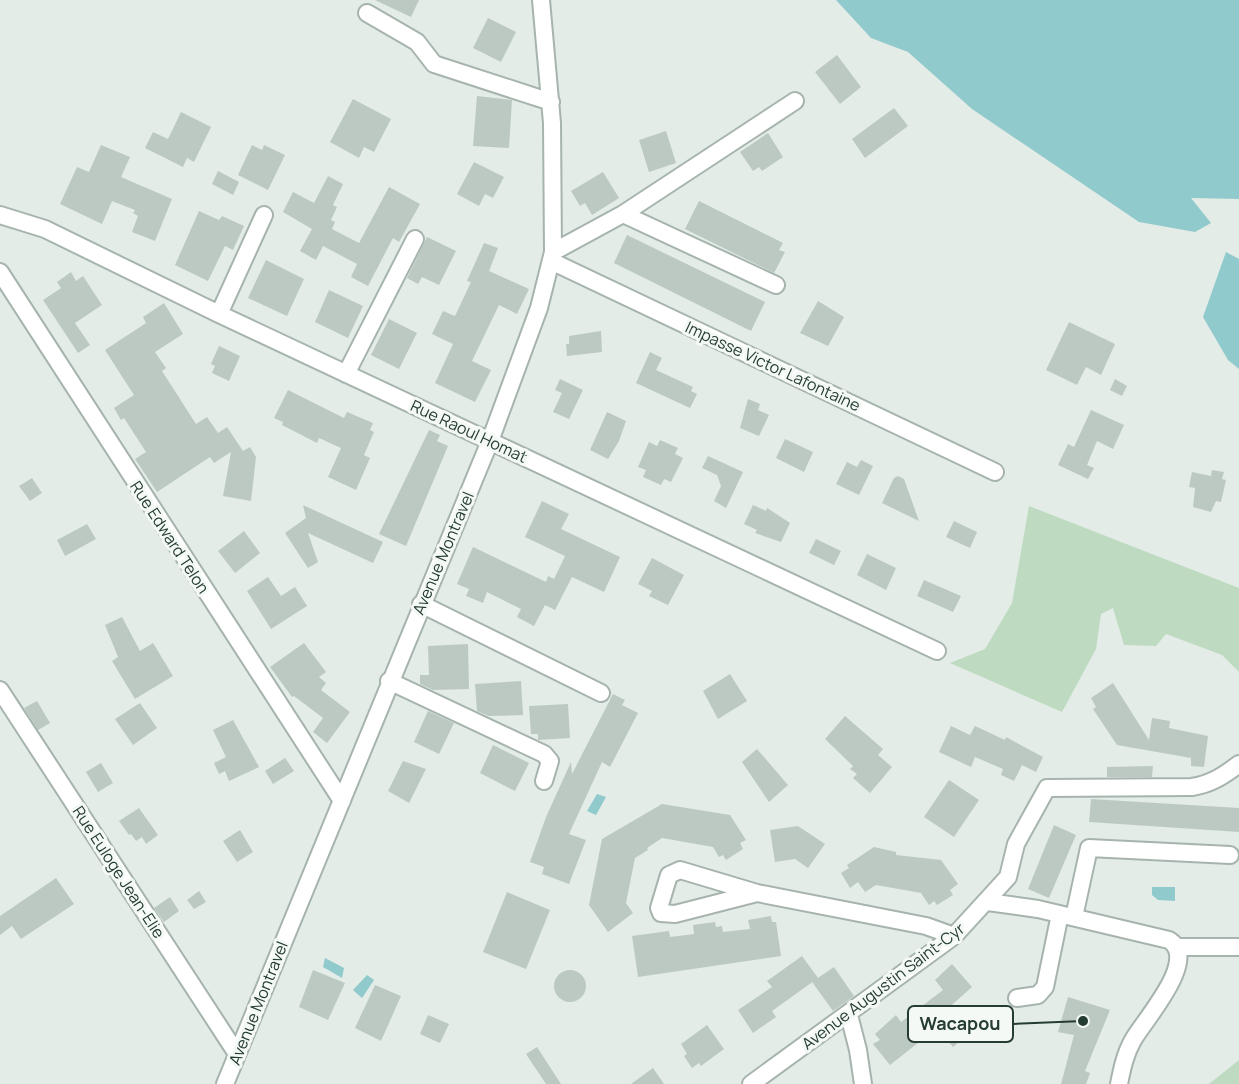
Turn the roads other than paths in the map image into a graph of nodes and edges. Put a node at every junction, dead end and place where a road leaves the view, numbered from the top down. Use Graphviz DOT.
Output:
graph roads {
  1 [pos="541,0"];
  2 [pos="367,12"];
  3 [pos="795,101"];
  4 [pos="551,102"];
  5 [pos="623,214"];
  6 [pos="0,215"];
  7 [pos="264,215"];
  8 [pos="415,239"];
  9 [pos="552,256"];
  10 [pos="0,272"];
  11 [pos="776,285"];
  12 [pos="219,314"];
  13 [pos="346,374"];
  14 [pos="490,441"];
  15 [pos="995,472"];
  16 [pos="422,603"];
  17 [pos="937,651"];
  18 [pos="389,681"];
  19 [pos="0,690"];
  20 [pos="601,693"];
  21 [pos="1239,764"];
  22 [pos="544,781"];
  23 [pos="342,801"];
  24 [pos="1230,855"];
  25 [pos="757,893"];
  26 [pos="988,902"];
  27 [pos="1067,916"];
  28 [pos="954,936"];
  29 [pos="1177,947"];
  30 [pos="1239,948"];
  31 [pos="1017,998"];
  32 [pos="849,1015"];
  33 [pos="237,1054"];
  34 [pos="225,1084"];
  35 [pos="751,1084"];
  36 [pos="863,1084"];
  37 [pos="1119,1084"];
  1 -- 4 [label="street, Avenue Montravel"];
  2 -- 4 [label="street"];
  3 -- 5 [label="street"];
  4 -- 9 [label="street, Avenue Montravel"];
  5 -- 9 [label="street"];
  5 -- 11 [label="street"];
  6 -- 12 [label="street, Rue Raoul Homat"];
  7 -- 12 [label="street"];
  8 -- 13 [label="street"];
  9 -- 14 [label="street, Avenue Montravel"];
  9 -- 15 [label="street, Impasse Victor Lafontaine"];
  10 -- 23 [label="street, Rue Edward Telon"];
  12 -- 13 [label="street, Rue Raoul Homat"];
  13 -- 14 [label="street, Rue Raoul Homat"];
  14 -- 16 [label="street, Avenue Montravel"];
  14 -- 17 [label="street, Rue Raoul Homat"];
  16 -- 18 [label="street, Avenue Montravel"];
  16 -- 20 [label="street"];
  18 -- 22 [label="street"];
  18 -- 23 [label="street, Avenue Montravel"];
  19 -- 33 [label="street, Rue Euloge Jean-Elie"];
  21 -- 26 [label="street, Avenue Augustin Saint-Cyr"];
  23 -- 33 [label="street, Avenue Montravel"];
  24 -- 27 [label="street"];
  25 -- 25 [label="street"];
  25 -- 28 [label="street"];
  26 -- 27 [label="street"];
  26 -- 28 [label="street, Avenue Augustin Saint-Cyr"];
  27 -- 29 [label="street"];
  27 -- 31 [label="street"];
  28 -- 32 [label="street, Avenue Augustin Saint-Cyr"];
  29 -- 30 [label="street"];
  29 -- 37 [label="street"];
  32 -- 35 [label="street, Avenue Augustin Saint-Cyr"];
  32 -- 36 [label="street"];
  33 -- 34 [label="street, Avenue Montravel"];
}
